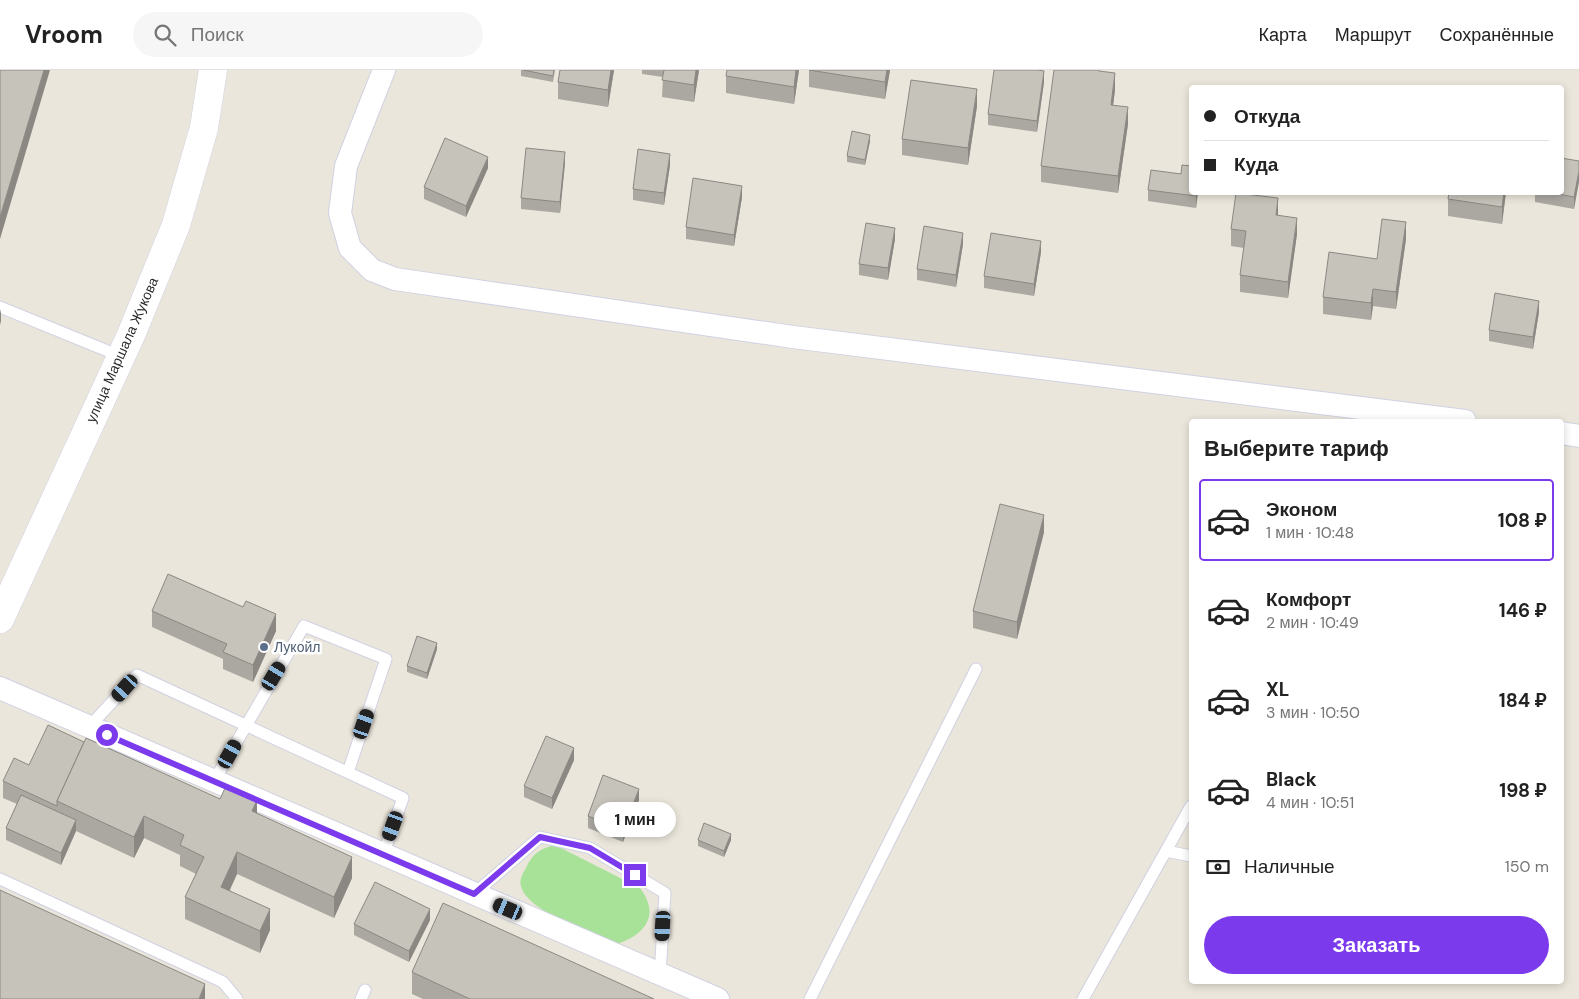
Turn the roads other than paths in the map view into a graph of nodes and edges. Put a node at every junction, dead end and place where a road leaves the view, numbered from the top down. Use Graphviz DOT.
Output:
graph roads {
  1 [pos="213,70"];
  2 [pos="384,70"];
  3 [pos="0,307"];
  4 [pos="120,356"];
  5 [pos="1449,419"];
  6 [pos="1564,434"];
  7 [pos="1579,436"];
  8 [pos="0,619"];
  9 [pos="976,669"];
  10 [pos="0,688"];
  11 [pos="245,726"];
  12 [pos="89,727"];
  13 [pos="348,772"];
  14 [pos="214,781"];
  15 [pos="1189,810"];
  16 [pos="1166,851"];
  17 [pos="383,855"];
  18 [pos="1189,856"];
  19 [pos="0,879"];
  20 [pos="474,894"];
  21 [pos="660,976"];
  22 [pos="237,999"];
  23 [pos="718,999"];
  24 [pos="810,999"];
  25 [pos="1083,999"];
  1 -- 4 [label="main road, улица Маршала Жукова"];
  2 -- 5 [label="street"];
  3 -- 4 [label="lane"];
  4 -- 8 [label="main road, улица Маршала Жукова"];
  6 -- 7 [label="street"];
  9 -- 24 [label="lane"];
  10 -- 12 [label="street"];
  11 -- 12 [label="lane"];
  11 -- 13 [label="lane"];
  11 -- 13 [label="lane"];
  11 -- 14 [label="lane"];
  12 -- 14 [label="street"];
  13 -- 17 [label="lane"];
  14 -- 17 [label="street"];
  15 -- 16 [label="lane"];
  16 -- 18 [label="lane"];
  16 -- 25 [label="lane"];
  17 -- 20 [label="street"];
  19 -- 22 [label="lane"];
  20 -- 21 [label="street"];
  20 -- 21 [label="lane"];
  21 -- 23 [label="street"];
}
